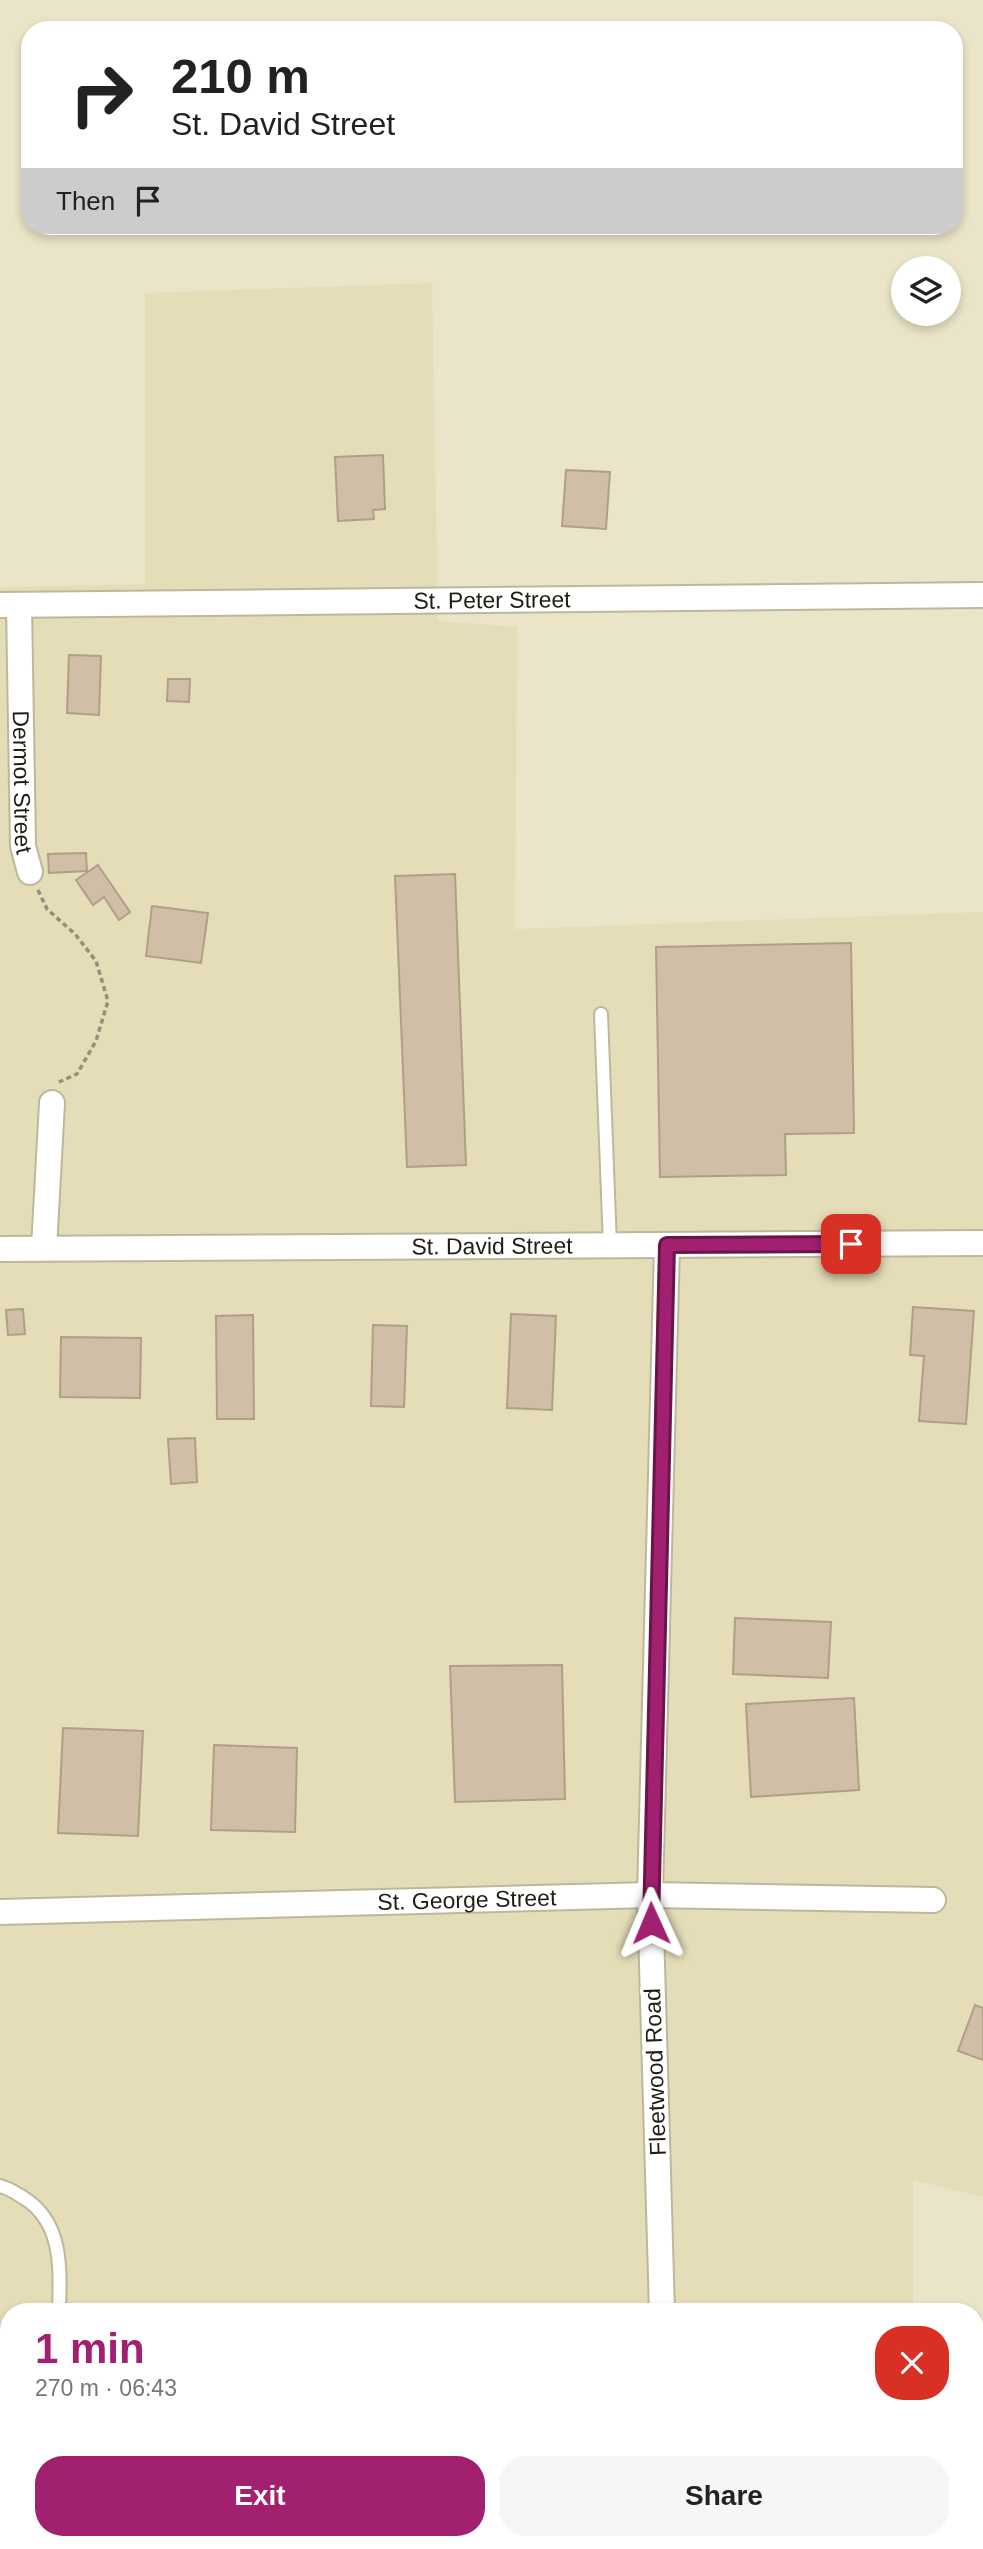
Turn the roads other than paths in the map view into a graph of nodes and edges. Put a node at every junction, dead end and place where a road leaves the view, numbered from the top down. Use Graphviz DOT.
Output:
graph roads {
  1 [pos="983,595"];
  2 [pos="10,605"];
  3 [pos="30,872"];
  4 [pos="601,1014"];
  5 [pos="52,1103"];
  6 [pos="983,1243"];
  7 [pos="610,1245"];
  8 [pos="667,1245"];
  9 [pos="44,1248"];
  10 [pos="0,1249"];
  11 [pos="650,1895"];
  12 [pos="933,1899"];
  13 [pos="0,1912"];
  14 [pos="0,2186"];
  15 [pos="59,2303"];
  16 [pos="662,2303"];
  1 -- 2 [label="street, St. Peter Street"];
  2 -- 3 [label="street, Dermot Street"];
  4 -- 7 [label="lane"];
  5 -- 9 [label="street"];
  6 -- 8 [label="street, St. David Street"];
  7 -- 8 [label="street, St. David Street"];
  7 -- 9 [label="street, St. David Street"];
  8 -- 11 [label="street, Fleetwood Road"];
  9 -- 10 [label="street, St. David Street"];
  11 -- 12 [label="street, St. George Street"];
  11 -- 13 [label="street, St. George Street"];
  11 -- 16 [label="street, Fleetwood Road"];
  14 -- 15 [label="lane"];
}
